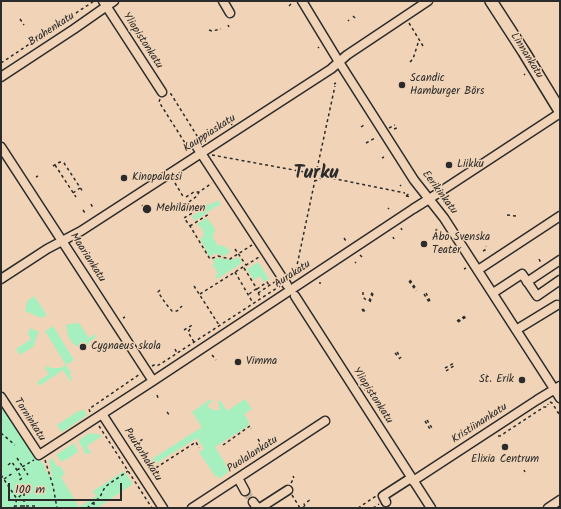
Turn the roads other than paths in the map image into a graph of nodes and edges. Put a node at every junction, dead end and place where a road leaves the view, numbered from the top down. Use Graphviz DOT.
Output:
graph roads {
  1 [pos="114,1"];
  2 [pos="223,1"];
  3 [pos="302,1"];
  4 [pos="428,1"];
  5 [pos="491,1"];
  6 [pos="105,4"];
  7 [pos="230,13"];
  8 [pos="339,62"];
  9 [pos="1,77"];
  10 [pos="162,92"];
  11 [pos="560,112"];
  12 [pos="1,147"];
  13 [pos="199,150"];
  14 [pos="429,199"];
  15 [pos="560,216"];
  16 [pos="63,241"];
  17 [pos="560,260"];
  18 [pos="478,270"];
  19 [pos="1,279"];
  20 [pos="560,280"];
  21 [pos="527,282"];
  22 [pos="287,285"];
  23 [pos="493,293"];
  24 [pos="295,296"];
  25 [pos="557,305"];
  26 [pos="516,330"];
  27 [pos="153,381"];
  28 [pos="557,388"];
  29 [pos="1,397"];
  30 [pos="560,398"];
  31 [pos="102,414"];
  32 [pos="325,421"];
  33 [pos="36,457"];
  34 [pos="238,478"];
  35 [pos="412,479"];
  36 [pos="288,490"];
  37 [pos="246,491"];
  38 [pos="384,500"];
  39 [pos="560,500"];
  40 [pos="253,502"];
  41 [pos="265,507"];
  42 [pos="163,508"];
  43 [pos="192,508"];
  44 [pos="431,508"];
  45 [pos="548,508"];
  1 -- 6 [label="street, Brahenkatu"];
  2 -- 7 [label="street"];
  3 -- 8 [label="street, Eerikinkatu"];
  4 -- 8 [label="street, Kauppiaskatu"];
  5 -- 11 [label="main road, Linnankatu"];
  6 -- 9 [label="street, Brahenkatu"];
  6 -- 10 [label="street, Yliopistonkatu"];
  8 -- 13 [label="street, Kauppiaskatu"];
  8 -- 14 [label="street, Eerikinkatu"];
  11 -- 14 [label="street, Aurakatu"];
  12 -- 16 [label="street, Maariankatu"];
  13 -- 16 [label="street, Kauppiaskatu"];
  13 -- 22 [label="street"];
  14 -- 18 [label="street, Eerikinkatu"];
  14 -- 27 [label="street, Aurakatu"];
  15 -- 18 [label="street"];
  16 -- 19 [label="street, Kauppiaskatu"];
  16 -- 27 [label="street, Maariankatu"];
  17 -- 21 [label="street"];
  18 -- 23 [label="street, Eerikinkatu"];
  20 -- 21 [label="street"];
  21 -- 23 [label="street"];
  23 -- 26 [label="street, Eerikinkatu"];
  24 -- 35 [label="street, Yliopistonkatu"];
  25 -- 26 [label="street"];
  26 -- 28 [label="street, Eerikinkatu"];
  27 -- 31 [label="street, Aurakatu"];
  28 -- 30 [label="street, Eerikinkatu"];
  28 -- 35 [label="street, Kristiinankatu"];
  29 -- 33 [label="street, Torninkatu"];
  31 -- 33 [label="street, Aurakatu"];
  31 -- 42 [label="street, Puutarhakatu"];
  32 -- 34 [label="street, Puolalankatu"];
  34 -- 37 [label="street"];
  34 -- 43 [label="street, Puolalankatu"];
  35 -- 38 [label="street, Kristiinankatu"];
  35 -- 44 [label="street, Yliopistonkatu"];
  36 -- 41 [label="street"];
  39 -- 45 [label="street"];
  40 -- 41 [label="street"];
}
